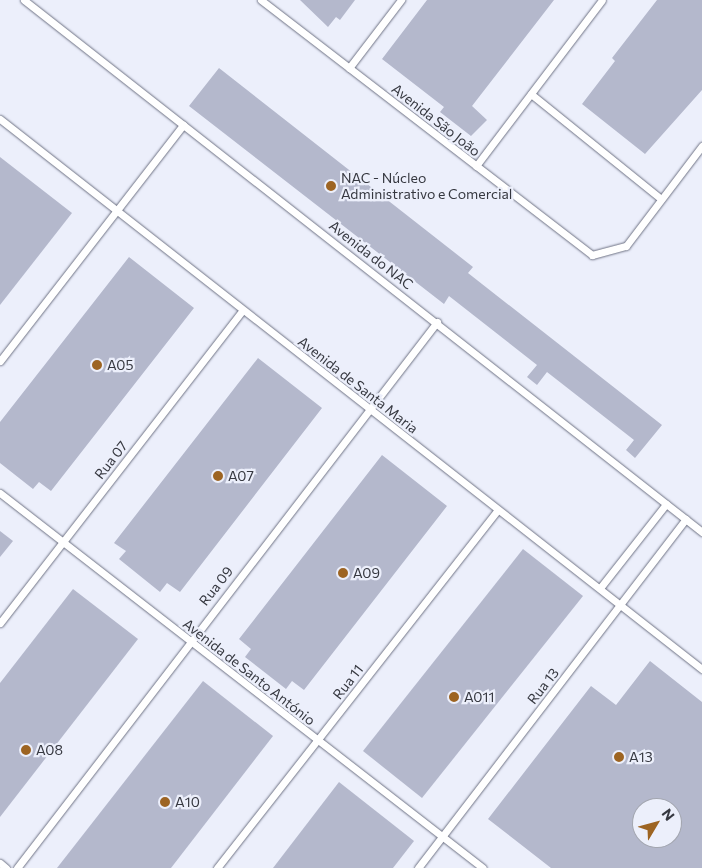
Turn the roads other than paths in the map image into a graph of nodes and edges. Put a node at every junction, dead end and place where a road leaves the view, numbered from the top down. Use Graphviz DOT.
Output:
graph roads {
  1 [pos="24,0"];
  2 [pos="261,0"];
  3 [pos="402,0"];
  4 [pos="602,0"];
  5 [pos="349,68"];
  6 [pos="530,94"];
  7 [pos="0,119"];
  8 [pos="182,125"];
  9 [pos="702,146"];
  10 [pos="476,166"];
  11 [pos="661,199"];
  12 [pos="117,210"];
  13 [pos="242,311"];
  14 [pos="437,322"];
  15 [pos="0,361"];
  16 [pos="368,408"];
  17 [pos="0,493"];
  18 [pos="666,504"];
  19 [pos="498,510"];
  20 [pos="686,519"];
  21 [pos="702,532"];
  22 [pos="63,542"];
  23 [pos="600,588"];
  24 [pos="621,605"];
  25 [pos="0,623"];
  26 [pos="189,641"];
  27 [pos="702,669"];
  28 [pos="318,741"];
  29 [pos="444,836"];
  30 [pos="0,863"];
  31 [pos="6,868"];
  32 [pos="17,868"];
  33 [pos="217,868"];
  34 [pos="418,868"];
  35 [pos="483,868"];
  1 -- 8 [label="lane, Avenida do NAC"];
  2 -- 5 [label="lane, Avenida São João"];
  3 -- 5 [label="lane"];
  4 -- 6 [label="lane"];
  5 -- 10 [label="lane, Avenida São João"];
  6 -- 10 [label="lane"];
  6 -- 11 [label="lane"];
  7 -- 12 [label="lane, Avenida de Santa Maria"];
  8 -- 12 [label="lane"];
  8 -- 14 [label="lane, Avenida do NAC"];
  9 -- 11 [label="lane"];
  10 -- 11 [label="lane, Avenida São João"];
  12 -- 13 [label="lane, Avenida de Santa Maria"];
  12 -- 15 [label="lane"];
  13 -- 16 [label="lane, Avenida de Santa Maria"];
  13 -- 22 [label="lane, Rua 07"];
  14 -- 16 [label="lane, Rua 09"];
  14 -- 18 [label="lane, Avenida do NAC"];
  16 -- 19 [label="lane, Avenida de Santa Maria"];
  16 -- 26 [label="lane, Rua 09"];
  17 -- 22 [label="lane, Avenida de Santo António"];
  18 -- 20 [label="lane, Avenida do NAC"];
  18 -- 23 [label="lane"];
  19 -- 23 [label="lane, Avenida de Santa Maria"];
  19 -- 28 [label="lane, Rua 11"];
  20 -- 21 [label="lane, Avenida do NAC"];
  20 -- 24 [label="lane, Rua 13"];
  22 -- 25 [label="lane, Rua 07"];
  22 -- 26 [label="lane, Avenida de Santo António"];
  23 -- 24 [label="lane, Avenida de Santa Maria"];
  24 -- 27 [label="lane, Avenida de Santa Maria"];
  24 -- 29 [label="lane, Rua 13"];
  26 -- 28 [label="lane, Avenida de Santo António"];
  26 -- 32 [label="lane, Rua 09"];
  28 -- 29 [label="lane, Avenida de Santo António"];
  28 -- 33 [label="lane, Rua 11"];
  29 -- 34 [label="lane, Rua 13"];
  29 -- 35 [label="lane, Avenida de Santo António"];
  30 -- 31 [label="lane"];
}
